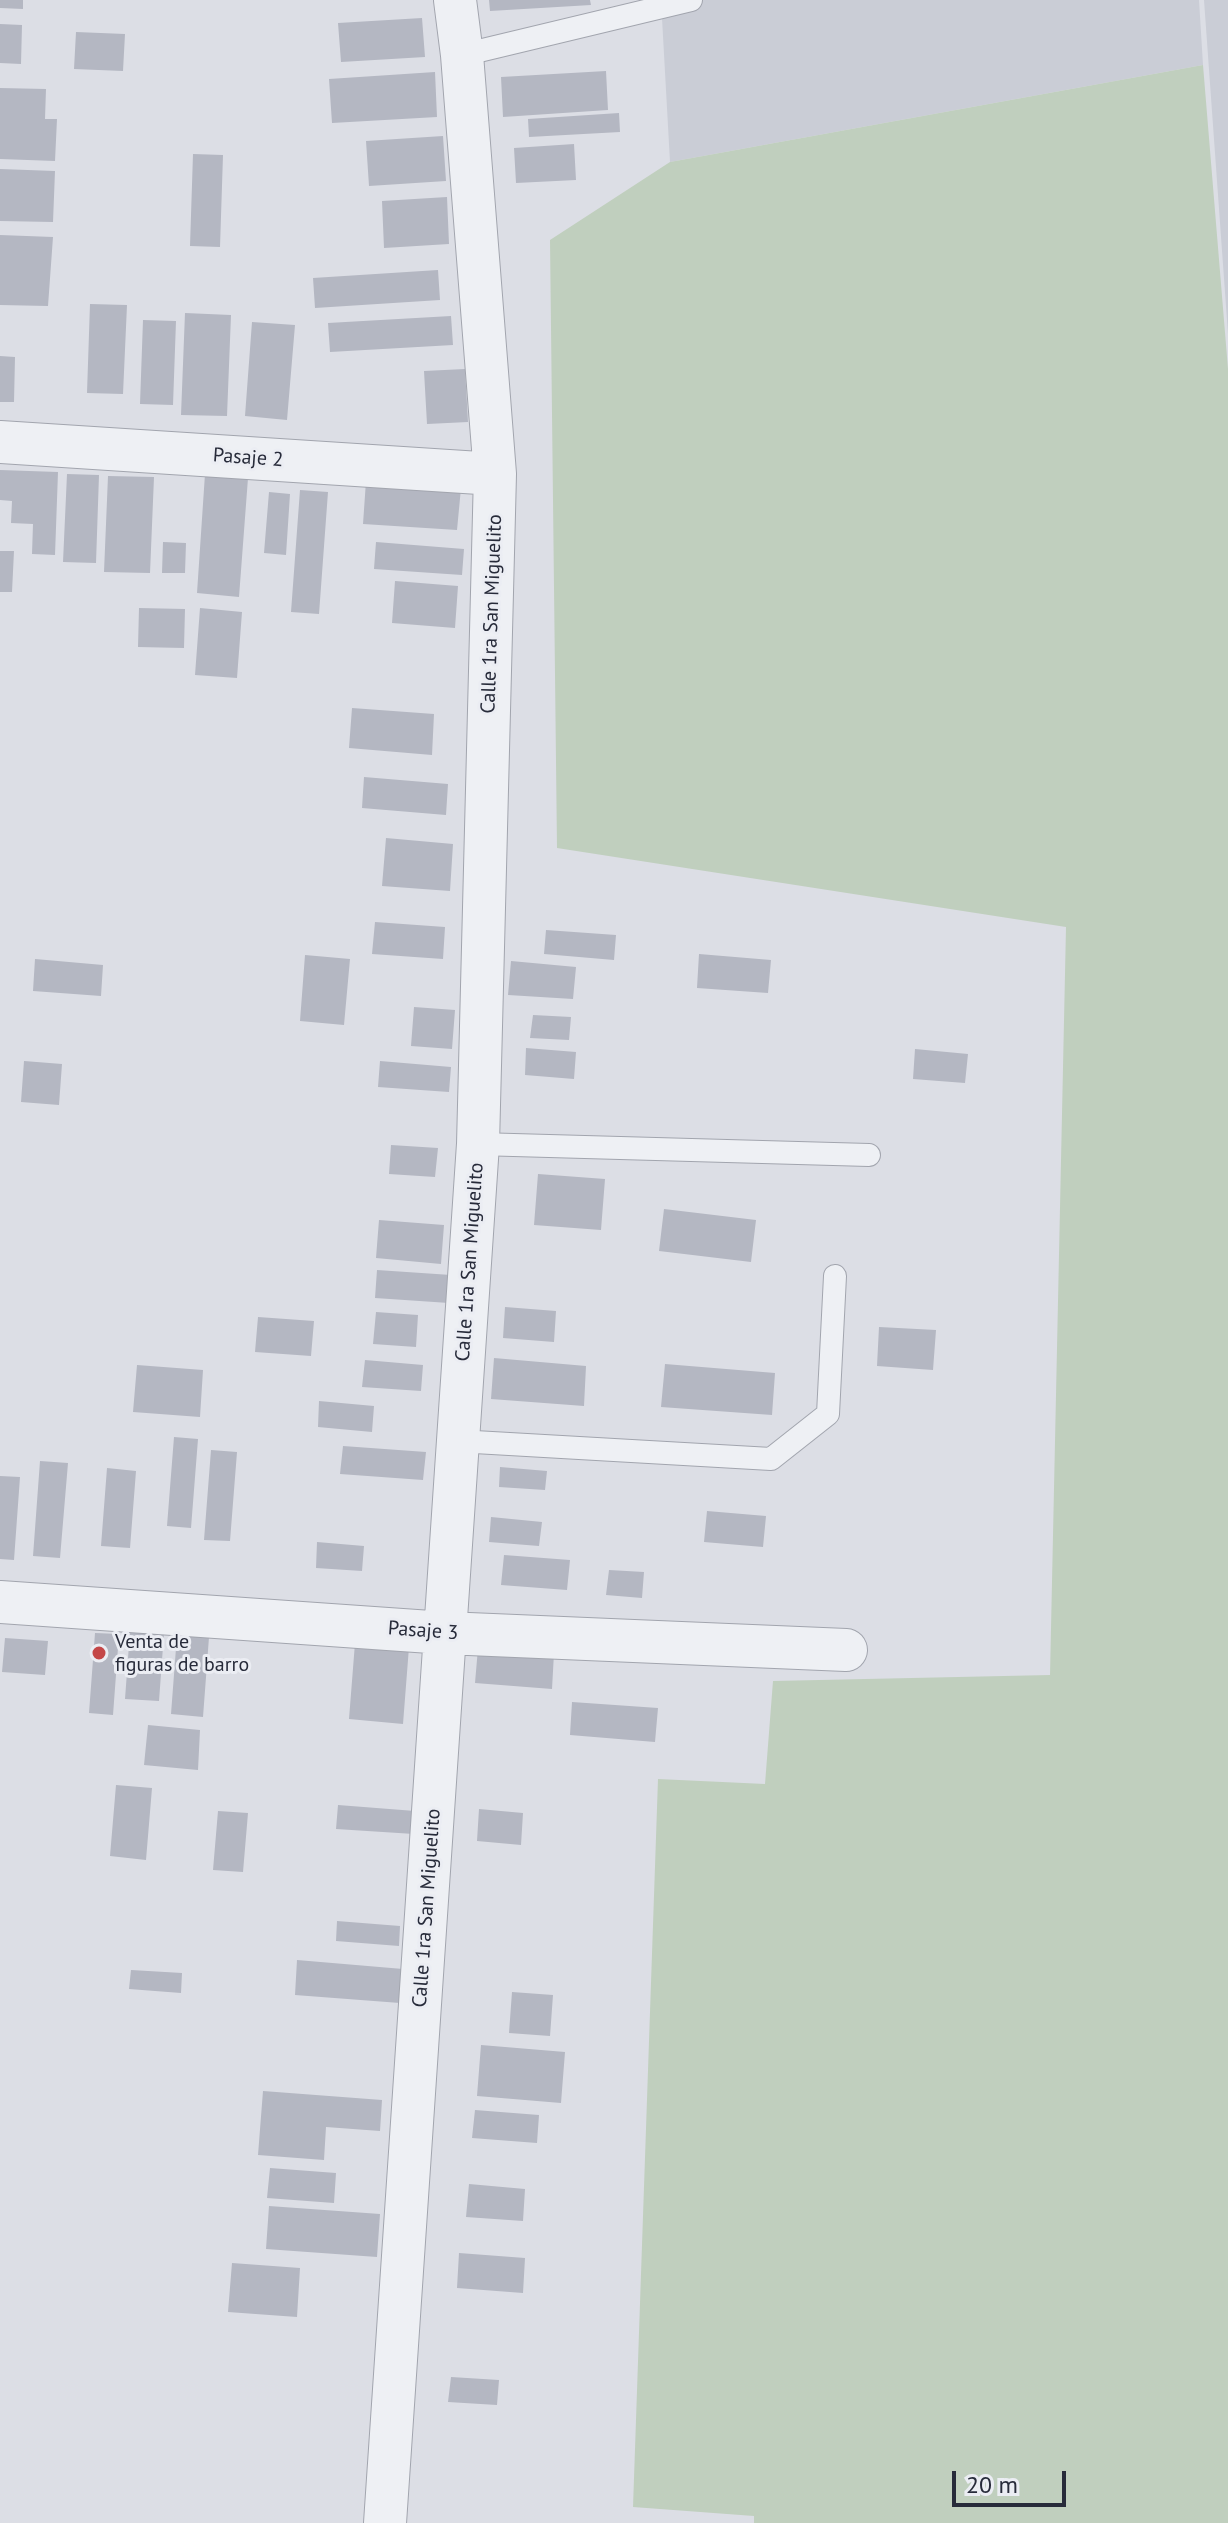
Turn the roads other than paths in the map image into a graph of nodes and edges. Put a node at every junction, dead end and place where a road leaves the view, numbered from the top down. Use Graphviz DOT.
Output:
graph roads {
  1 [pos="455,0"];
  2 [pos="691,0"];
  3 [pos="462,55"];
  4 [pos="0,442"];
  5 [pos="495,474"];
  6 [pos="478,1144"];
  7 [pos="869,1155"];
  8 [pos="835,1276"];
  9 [pos="457,1441"];
  10 [pos="0,1602"];
  11 [pos="445,1633"];
  12 [pos="846,1650"];
  13 [pos="385,2523"];
  1 -- 3 [label="street, Calle 1ra San Miguelito"];
  2 -- 3 [label="lane"];
  3 -- 5 [label="street, Calle 1ra San Miguelito"];
  4 -- 5 [label="street, Pasaje 2"];
  5 -- 6 [label="street, Calle 1ra San Miguelito"];
  6 -- 7 [label="lane"];
  6 -- 9 [label="street, Calle 1ra San Miguelito"];
  8 -- 9 [label="lane"];
  9 -- 11 [label="street, Calle 1ra San Miguelito"];
  10 -- 11 [label="street, Pasaje 3"];
  11 -- 12 [label="street, Pasaje 3"];
  11 -- 13 [label="street, Calle 1ra San Miguelito"];
}
